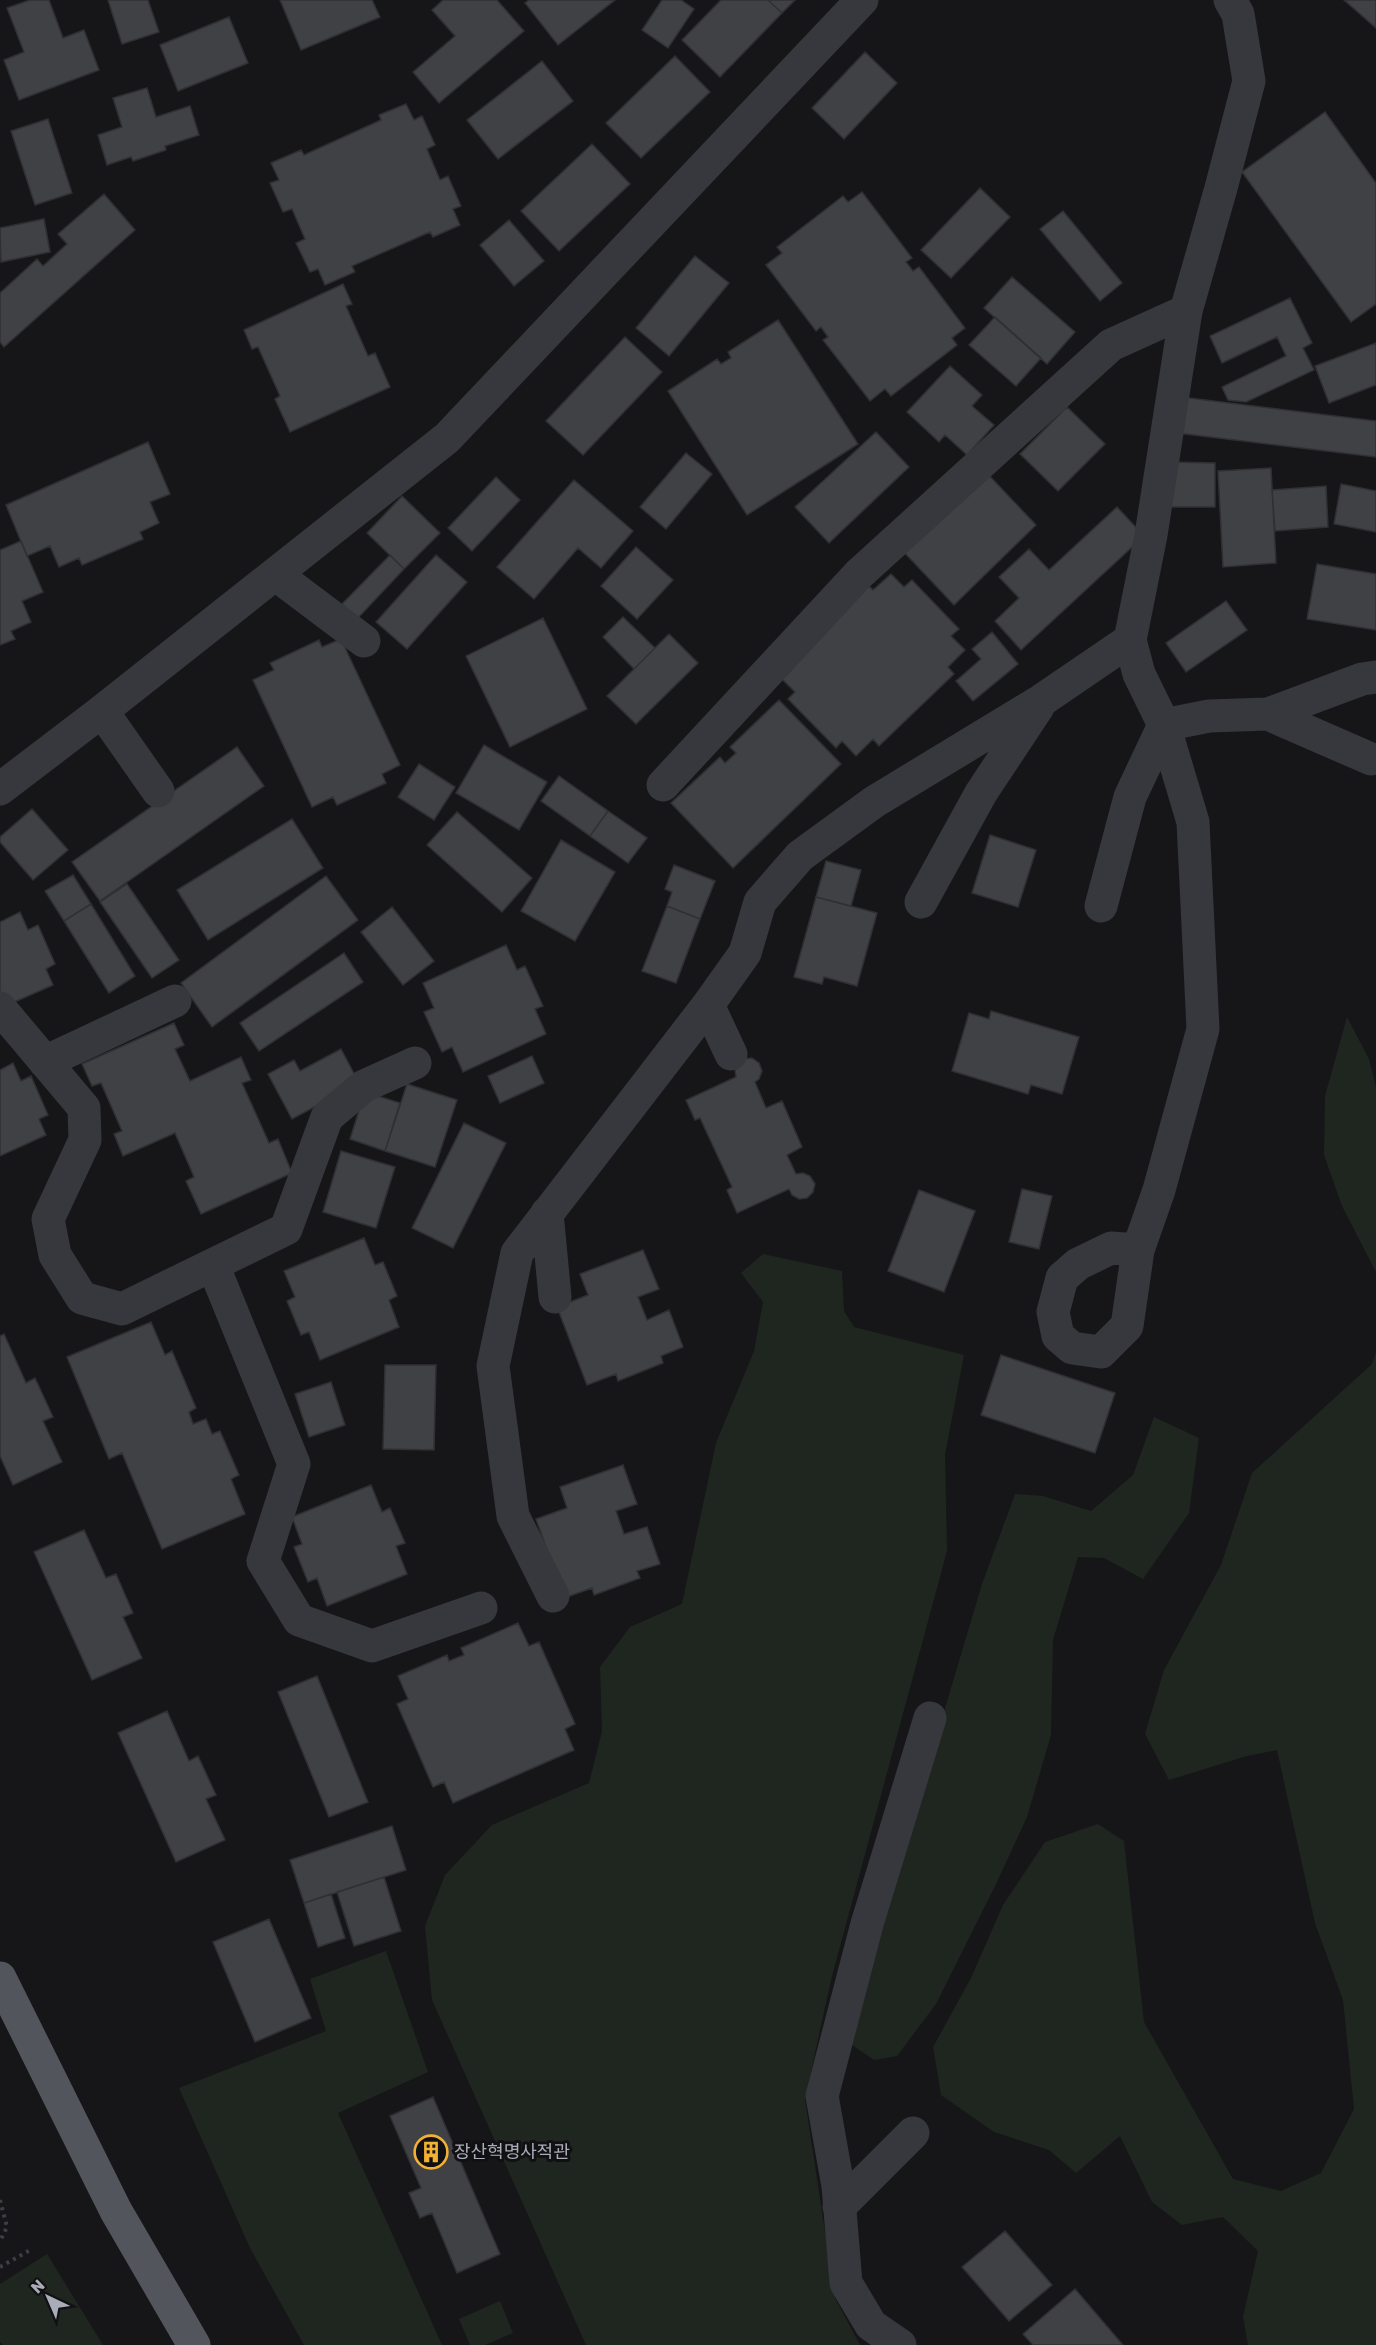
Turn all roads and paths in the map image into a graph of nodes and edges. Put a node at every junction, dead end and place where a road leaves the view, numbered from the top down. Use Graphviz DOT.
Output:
graph roads {
  1 [pos="862,0"];
  2 [pos="1230,0"];
  3 [pos="1186,311"];
  4 [pos="275,574"];
  5 [pos="1130,640"];
  6 [pos="364,641"];
  7 [pos="1376,677"];
  8 [pos="1042,700"];
  9 [pos="102,711"];
  10 [pos="1268,714"];
  11 [pos="1164,725"];
  12 [pos="1371,759"];
  13 [pos="663,785"];
  14 [pos="0,789"];
  15 [pos="158,791"];
  16 [pos="921,902"];
  17 [pos="1101,906"];
  18 [pos="175,1001"];
  19 [pos="708,1005"];
  20 [pos="0,1008"];
  21 [pos="731,1054"];
  22 [pos="45,1062"];
  23 [pos="414,1063"];
  24 [pos="548,1213"];
  25 [pos="1138,1250"];
  26 [pos="213,1265"];
  27 [pos="555,1297"];
  28 [pos="553,1596"];
  29 [pos="482,1608"];
  30 [pos="930,1718"];
  31 [pos="0,1978"];
  32 [pos="913,2133"];
  33 [pos="0,2200"];
  34 [pos="839,2207"];
  35 [pos="0,2241"];
  36 [pos="32,2249"];
  37 [pos="0,2267"];
  38 [pos="194,2345"];
  39 [pos="900,2345"];
  1 -- 4 [label="street"];
  2 -- 3 [label="street"];
  3 -- 5 [label="street"];
  3 -- 13 [label="street"];
  4 -- 6 [label="street"];
  4 -- 9 [label="street"];
  5 -- 8 [label="street"];
  5 -- 11 [label="street"];
  7 -- 10 [label="street"];
  8 -- 16 [label="street"];
  8 -- 19 [label="street"];
  9 -- 14 [label="street"];
  9 -- 15 [label="street"];
  10 -- 11 [label="street"];
  10 -- 12 [label="street"];
  11 -- 17 [label="street"];
  11 -- 25 [label="street"];
  18 -- 22 [label="street"];
  19 -- 21 [label="street"];
  19 -- 24 [label="street"];
  20 -- 22 [label="street"];
  22 -- 26 [label="street"];
  23 -- 26 [label="street"];
  24 -- 27 [label="street"];
  24 -- 28 [label="street"];
  26 -- 29 [label="street"];
  30 -- 34 [label="street"];
  31 -- 38 [label="main road"];
  32 -- 34 [label="street"];
  33 -- 35 [label="path"];
  34 -- 39 [label="street"];
  36 -- 37 [label="path"];
}
